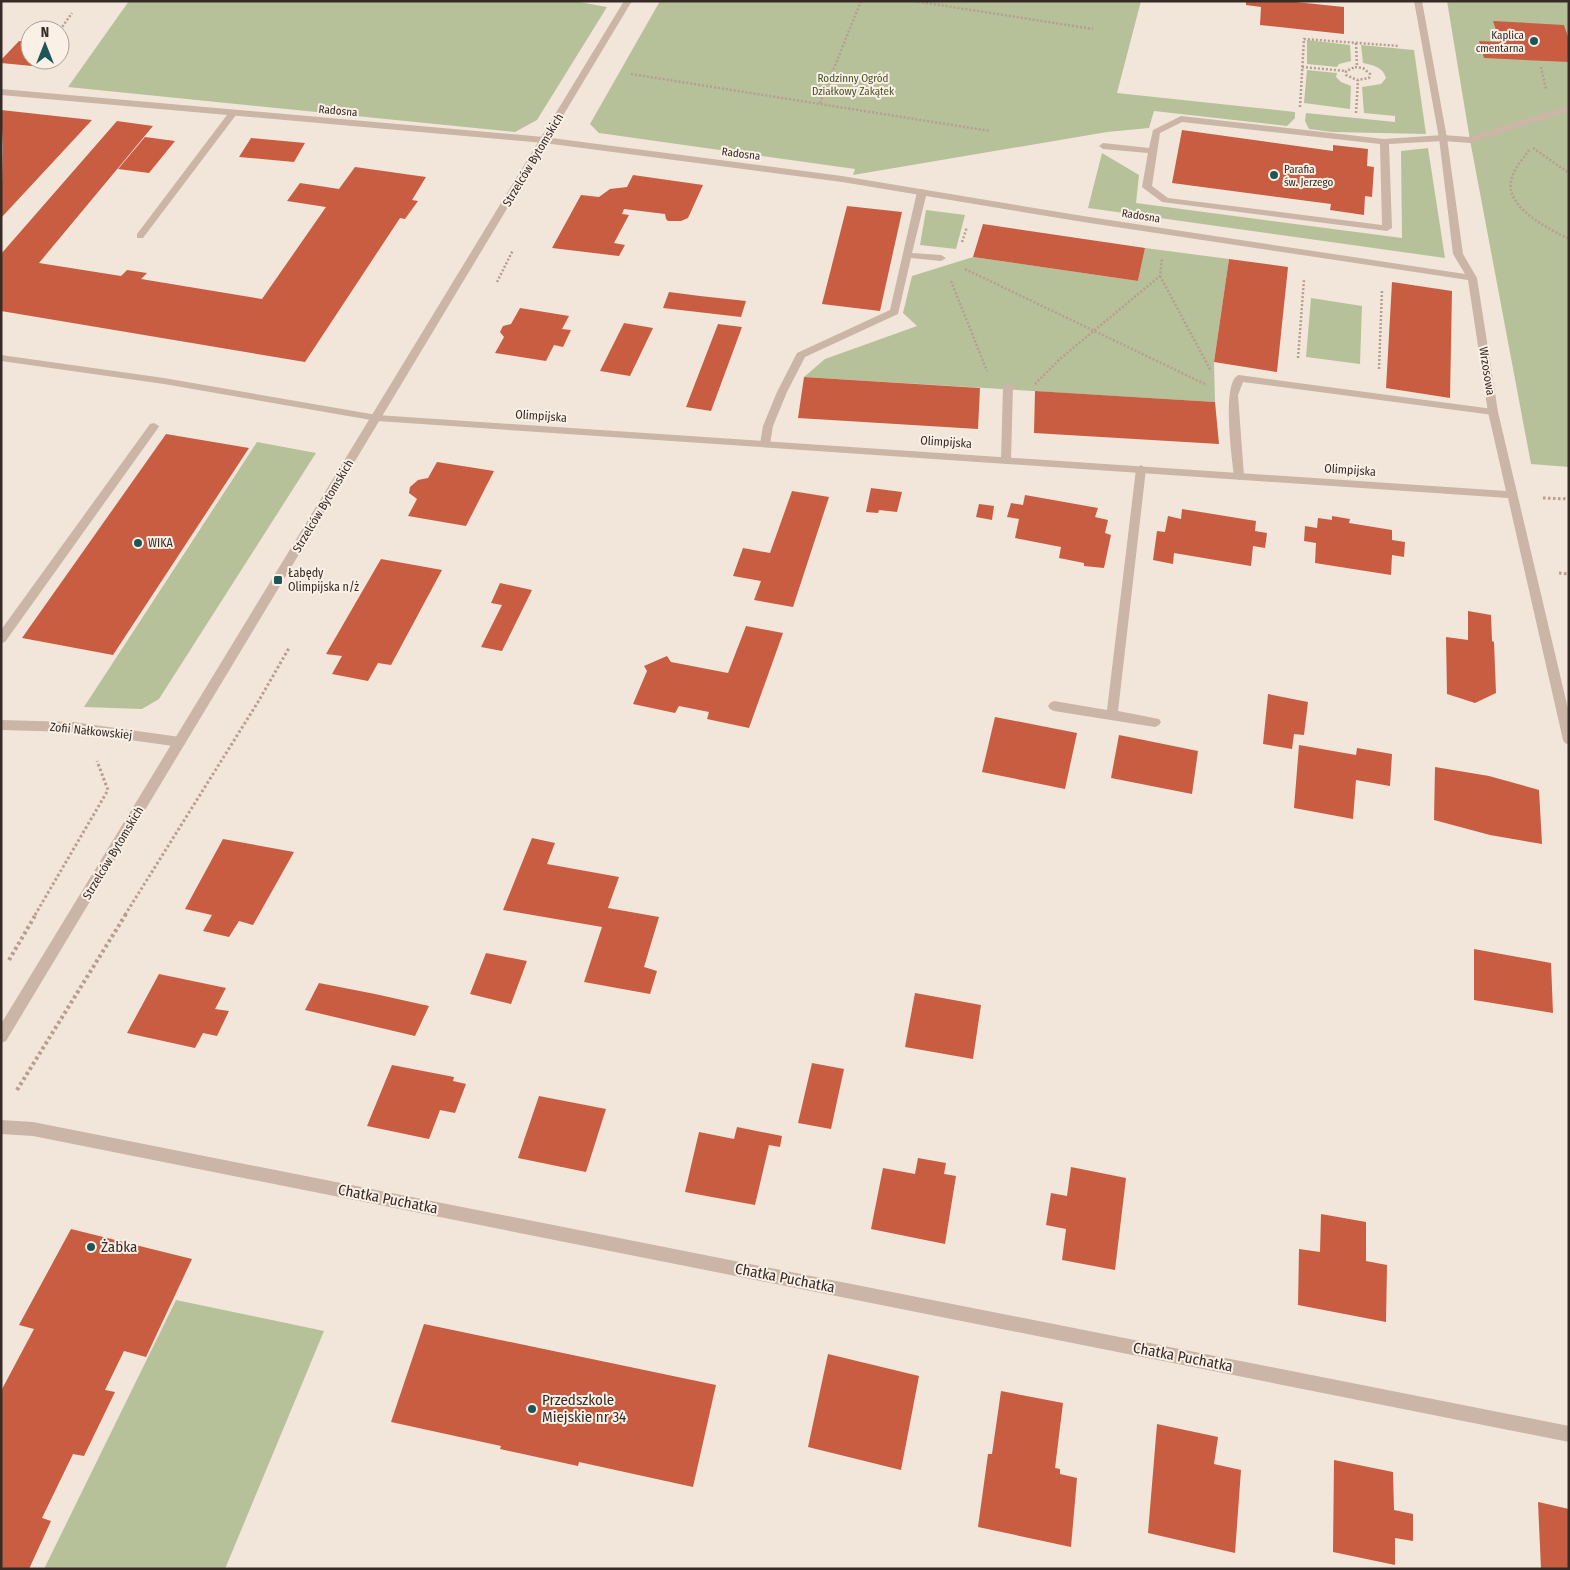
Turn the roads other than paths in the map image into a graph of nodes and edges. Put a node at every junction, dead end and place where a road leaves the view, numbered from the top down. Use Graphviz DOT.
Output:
graph roads {
  1 [pos="628,1"];
  2 [pos="1418,1"];
  3 [pos="1,92"];
  4 [pos="1569,108"];
  5 [pos="233,112"];
  6 [pos="1443,138"];
  7 [pos="544,140"];
  8 [pos="1384,142"];
  9 [pos="1103,146"];
  10 [pos="1151,152"];
  11 [pos="922,192"];
  12 [pos="140,236"];
  13 [pos="907,255"];
  14 [pos="941,258"];
  15 [pos="1472,278"];
  16 [pos="1,358"];
  17 [pos="1008,386"];
  18 [pos="1493,412"];
  19 [pos="376,418"];
  20 [pos="154,426"];
  21 [pos="765,444"];
  22 [pos="1006,460"];
  23 [pos="1141,469"];
  24 [pos="1239,476"];
  25 [pos="1513,495"];
  26 [pos="1,639"];
  27 [pos="1054,706"];
  28 [pos="1112,715"];
  29 [pos="1155,722"];
  30 [pos="1,725"];
  31 [pos="1569,740"];
  32 [pos="180,742"];
  33 [pos="1,1037"];
  34 [pos="1,1126"];
  35 [pos="1569,1434"];
  1 -- 7 [label="street, Strzelców Bytomskich"];
  2 -- 6 [label="street, Wrzosowa"];
  3 -- 5 [label="street, Radosna"];
  4 -- 6 [label="street"];
  5 -- 7 [label="street, Radosna"];
  5 -- 12 [label="street"];
  6 -- 8 [label="street"];
  6 -- 15 [label="street, Wrzosowa"];
  7 -- 11 [label="street, Radosna"];
  7 -- 19 [label="street, Strzelców Bytomskich"];
  8 -- 10 [label="street"];
  8 -- 10 [label="street"];
  9 -- 10 [label="street"];
  11 -- 13 [label="street"];
  11 -- 15 [label="street, Radosna"];
  13 -- 14 [label="street"];
  13 -- 21 [label="street"];
  15 -- 18 [label="street, Wrzosowa"];
  16 -- 19 [label="street, Olimpijska"];
  17 -- 22 [label="street"];
  18 -- 24 [label="street"];
  18 -- 25 [label="street, Wrzosowa"];
  19 -- 21 [label="street, Olimpijska"];
  19 -- 32 [label="street, Strzelców Bytomskich"];
  20 -- 26 [label="street"];
  21 -- 22 [label="street, Olimpijska"];
  22 -- 23 [label="street, Olimpijska"];
  23 -- 24 [label="street, Olimpijska"];
  23 -- 28 [label="street"];
  24 -- 25 [label="street, Olimpijska"];
  25 -- 31 [label="street, Wrzosowa"];
  27 -- 28 [label="street"];
  28 -- 29 [label="street"];
  30 -- 32 [label="street, Zofii Nałkowskiej"];
  32 -- 33 [label="street, Strzelców Bytomskich"];
  34 -- 35 [label="street, Chatka Puchatka"];
}
